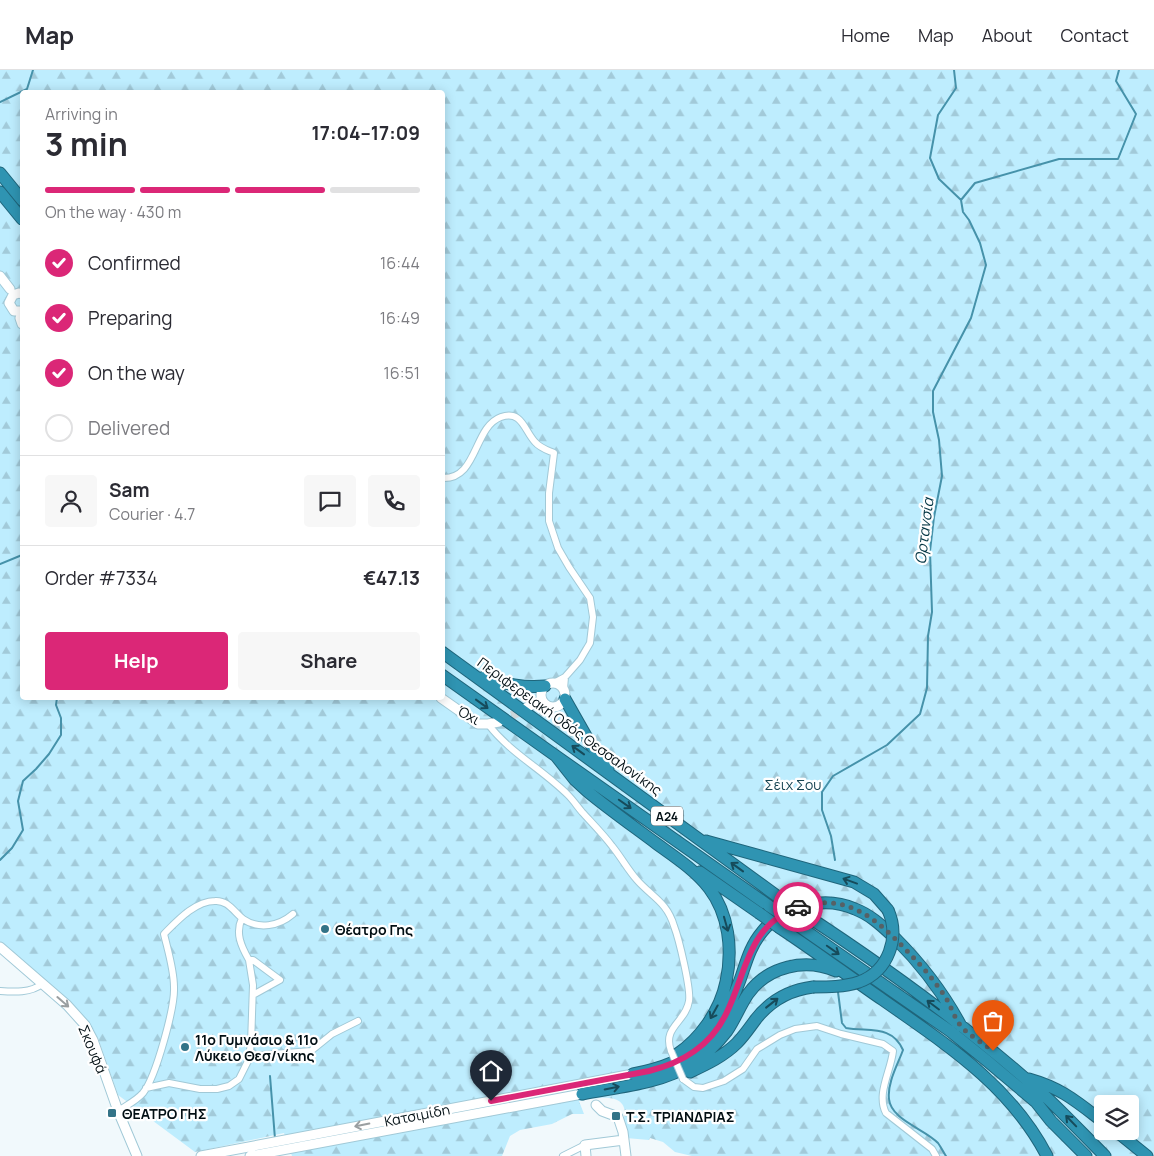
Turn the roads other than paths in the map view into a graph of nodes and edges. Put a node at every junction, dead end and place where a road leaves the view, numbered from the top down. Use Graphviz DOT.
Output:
graph roads {
  1 [pos="0,173"];
  2 [pos="0,192"];
  3 [pos="20,198"];
  4 [pos="20,217"];
  5 [pos="0,276"];
  6 [pos="16,293"];
  7 [pos="20,315"];
  8 [pos="445,478"];
  9 [pos="445,654"];
  10 [pos="471,672"];
  11 [pos="445,677"];
  12 [pos="565,677"];
  13 [pos="547,688"];
  14 [pos="564,694"];
  15 [pos="444,700"];
  16 [pos="535,703"];
  17 [pos="546,705"];
  18 [pos="526,708"];
  19 [pos="499,722"];
  20 [pos="488,724"];
  21 [pos="556,756"];
  22 [pos="614,777"];
  23 [pos="575,780"];
  24 [pos="567,794"];
  25 [pos="697,838"];
  26 [pos="677,858"];
  27 [pos="293,914"];
  28 [pos="242,918"];
  29 [pos="0,947"];
  30 [pos="249,960"];
  31 [pos="847,975"];
  32 [pos="42,984"];
  33 [pos="0,991"];
  34 [pos="253,995"];
  35 [pos="358,1021"];
  36 [pos="961,1026"];
  37 [pos="249,1056"];
  38 [pos="633,1074"];
  39 [pos="984,1075"];
  40 [pos="1024,1077"];
  41 [pos="642,1082"];
  42 [pos="146,1088"];
  43 [pos="582,1094"];
  44 [pos="596,1105"];
  45 [pos="118,1111"];
  46 [pos="1094,1115"];
  47 [pos="1051,1121"];
  48 [pos="624,1140"];
  49 [pos="1127,1140"];
  50 [pos="585,1145"];
  51 [pos="136,1154"];
  52 [pos="202,1156"];
  53 [pos="250,1156"];
  54 [pos="563,1156"];
  55 [pos="586,1156"];
  56 [pos="626,1156"];
  57 [pos="936,1156"];
  58 [pos="1047,1156"];
  59 [pos="1086,1156"];
  60 [pos="1104,1156"];
  61 [pos="1147,1156"];
  1 -- 3 [label="highway"];
  2 -- 4 [label="highway"];
  5 -- 6 [label="main road"];
  6 -- 7 [label="main road"];
  8 -- 12 [label="street"];
  9 -- 10 [label="highway, Περιφερειακή Οδός Θεσσαλονίκης / Α24"];
  10 -- 13 [label="highway"];
  22 -- 10 [label="highway, Περιφερειακή Οδός Θεσσαλονίκης / Α24, one-way"];
  11 -- 21 [label="highway, Α24, one-way"];
  12 -- 13 [label="street"];
  12 -- 14 [label="street"];
  13 -- 14 [label="main road"];
  13 -- 16 [label="main road"];
  13 -- 17 [label="main road"];
  14 -- 17 [label="main road"];
  14 -- 22 [label="highway"];
  15 -- 20 [label="main road, Όχι"];
  16 -- 17 [label="main road"];
  16 -- 18 [label="main road"];
  19 -- 20 [label="main road, Όχι"];
  20 -- 24 [label="street"];
  21 -- 23 [label="highway"];
  21 -- 47 [label="highway, Α24, one-way, bridge"];
  22 -- 25 [label="highway, Περιφερειακή Οδός Θεσσαλονίκης / Α24"];
  23 -- 24 [label="street"];
  23 -- 26 [label="highway"];
  24 -- 57 [label="street, bridge"];
  36 -- 25 [label="highway, Περιφερειακή Οδός Θεσσαλονίκης / Α24, one-way, bridge"];
  41 -- 25 [label="highway, one-way, bridge"];
  26 -- 31 [label="highway, bridge"];
  26 -- 38 [label="highway, one-way"];
  27 -- 28 [label="street"];
  28 -- 30 [label="street"];
  28 -- 42 [label="street"];
  29 -- 32 [label="main road, Σκουφά"];
  30 -- 34 [label="street"];
  30 -- 34 [label="street"];
  31 -- 39 [label="highway"];
  31 -- 41 [label="highway"];
  32 -- 33 [label="street"];
  32 -- 45 [label="main road, Σκουφά, one-way"];
  34 -- 37 [label="street"];
  35 -- 37 [label="street"];
  36 -- 38 [label="highway"];
  36 -- 40 [label="highway, Περιφερειακή Οδός Θεσσαλονίκης / Α24"];
  37 -- 42 [label="street"];
  38 -- 52 [label="main road, Κατσιμίδη, one-way"];
  39 -- 47 [label="highway"];
  39 -- 58 [label="highway"];
  40 -- 46 [label="highway"];
  60 -- 40 [label="highway, Περιφερειακή Οδός Θεσσαλονίκης / Α24, one-way"];
  43 -- 41 [label="highway, one-way"];
  42 -- 45 [label="street"];
  43 -- 53 [label="main road, Κατσιμίδη"];
  44 -- 48 [label="main road"];
  45 -- 51 [label="main road, Σκουφά"];
  47 -- 59 [label="highway, Α24"];
  48 -- 50 [label="main road"];
  48 -- 56 [label="main road"];
  49 -- 61 [label="highway"];
  50 -- 54 [label="street"];
  50 -- 55 [label="main road"];
}
